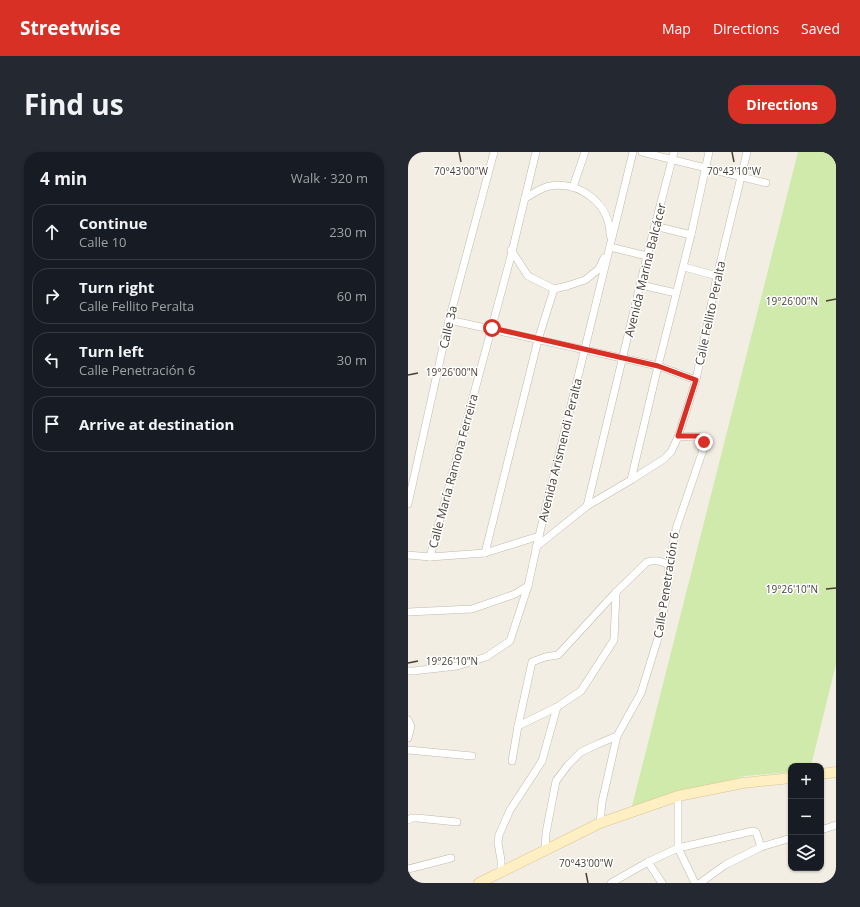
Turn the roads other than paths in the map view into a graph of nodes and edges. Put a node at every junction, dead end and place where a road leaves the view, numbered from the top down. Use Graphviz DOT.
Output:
graph roads {
  1 [pos="494,152"];
  2 [pos="536,152"];
  3 [pos="585,152"];
  4 [pos="633,152"];
  5 [pos="642,152"];
  6 [pos="709,152"];
  7 [pos="746,152"];
  8 [pos="673,156"];
  9 [pos="705,168"];
  10 [pos="741,176"];
  11 [pos="766,183"];
  12 [pos="573,187"];
  13 [pos="525,198"];
  14 [pos="655,226"];
  15 [pos="691,235"];
  16 [pos="610,247"];
  17 [pos="511,250"];
  18 [pos="647,256"];
  19 [pos="684,267"];
  20 [pos="717,276"];
  21 [pos="641,285"];
  22 [pos="554,288"];
  23 [pos="676,293"];
  24 [pos="449,320"];
  25 [pos="492,328"];
  26 [pos="538,340"];
  27 [pos="585,350"];
  28 [pos="623,358"];
  29 [pos="658,366"];
  30 [pos="696,380"];
  31 [pos="678,436"];
  32 [pos="631,480"];
  33 [pos="408,504"];
  34 [pos="587,506"];
  35 [pos="539,536"];
  36 [pos="536,547"];
  37 [pos="485,553"];
  38 [pos="408,555"];
  39 [pos="430,557"];
  40 [pos="669,565"];
  41 [pos="528,586"];
  42 [pos="616,592"];
  43 [pos="408,612"];
  44 [pos="408,671"];
  45 [pos="557,707"];
  46 [pos="408,720"];
  47 [pos="518,726"];
  48 [pos="617,736"];
  49 [pos="408,738"];
  50 [pos="408,750"];
  51 [pos="472,756"];
  52 [pos="512,761"];
  53 [pos="836,772"];
  54 [pos="824,774"];
  55 [pos="788,778"];
  56 [pos="678,796"];
  57 [pos="408,820"];
  58 [pos="457,822"];
  59 [pos="600,824"];
  60 [pos="836,825"];
  61 [pos="824,829"];
  62 [pos="788,839"];
  63 [pos="761,847"];
  64 [pos="678,848"];
  65 [pos="545,851"];
  66 [pos="451,858"];
  67 [pos="648,862"];
  68 [pos="408,869"];
  69 [pos="501,873"];
  70 [pos="479,883"];
  71 [pos="611,883"];
  72 [pos="662,883"];
  73 [pos="695,883"];
  74 [pos="700,883"];
  1 -- 24 [label="street, Calle 3a"];
  2 -- 13 [label="street, Calle María Ramona Ferreira"];
  3 -- 12 [label="street"];
  4 -- 16 [label="street, Avenida Arismendi Peralta"];
  5 -- 8 [label="street"];
  6 -- 9 [label="street"];
  7 -- 10 [label="street, Calle Fellito Peralta"];
  8 -- 9 [label="street"];
  8 -- 14 [label="street, Avenida Marina Balcácer"];
  9 -- 10 [label="street"];
  9 -- 15 [label="street"];
  10 -- 11 [label="street"];
  10 -- 20 [label="street, Calle Fellito Peralta"];
  12 -- 13 [label="street"];
  12 -- 16 [label="street"];
  13 -- 17 [label="street, Calle María Ramona Ferreira"];
  14 -- 15 [label="street"];
  14 -- 18 [label="street, Avenida Marina Balcácer"];
  15 -- 19 [label="street"];
  16 -- 18 [label="street"];
  16 -- 22 [label="street"];
  16 -- 27 [label="street, Avenida Arismendi Peralta"];
  17 -- 22 [label="street"];
  17 -- 25 [label="street, Calle María Ramona Ferreira"];
  18 -- 21 [label="street, Avenida Marina Balcácer"];
  19 -- 20 [label="street"];
  19 -- 23 [label="street"];
  20 -- 30 [label="street, Calle Fellito Peralta"];
  21 -- 23 [label="street"];
  21 -- 28 [label="street, Avenida Marina Balcácer"];
  22 -- 26 [label="street"];
  23 -- 29 [label="street"];
  24 -- 25 [label="street"];
  24 -- 33 [label="street, Calle 3a"];
  25 -- 26 [label="street"];
  25 -- 39 [label="street, Calle María Ramona Ferreira"];
  26 -- 27 [label="street"];
  26 -- 37 [label="street"];
  27 -- 28 [label="street"];
  27 -- 35 [label="street, Avenida Arismendi Peralta"];
  28 -- 29 [label="street"];
  28 -- 34 [label="street, Avenida Marina Balcácer"];
  29 -- 30 [label="street"];
  29 -- 32 [label="street"];
  30 -- 31 [label="street, Calle Fellito Peralta"];
  31 -- 32 [label="street, Calle Fellito Peralta"];
  31 -- 40 [label="street, Calle Penetración 6"];
  32 -- 34 [label="street, Calle Fellito Peralta"];
  34 -- 36 [label="street, Calle Fellito Peralta"];
  35 -- 36 [label="street, Avenida Arismendi Peralta"];
  35 -- 37 [label="street"];
  36 -- 41 [label="street, Avenida Arismendi Peralta"];
  37 -- 39 [label="street"];
  38 -- 39 [label="street"];
  40 -- 42 [label="street"];
  40 -- 48 [label="street, Calle Penetración 6"];
  41 -- 43 [label="street"];
  41 -- 44 [label="street, Avenida Arismendi Peralta"];
  42 -- 45 [label="street"];
  42 -- 47 [label="street"];
  45 -- 47 [label="street"];
  45 -- 69 [label="street"];
  46 -- 49 [label="street"];
  47 -- 52 [label="street"];
  48 -- 59 [label="street, Calle Penetración 6"];
  48 -- 65 [label="street"];
  50 -- 51 [label="street"];
  53 -- 54 [label="street"];
  55 -- 56 [label="street"];
  56 -- 59 [label="street"];
  56 -- 64 [label="street"];
  57 -- 58 [label="street"];
  59 -- 65 [label="street"];
  60 -- 61 [label="street"];
  62 -- 63 [label="street"];
  63 -- 64 [label="street"];
  63 -- 74 [label="street"];
  64 -- 67 [label="street"];
  64 -- 73 [label="street"];
  65 -- 69 [label="street"];
  66 -- 68 [label="street"];
  67 -- 71 [label="street"];
  67 -- 72 [label="street"];
  69 -- 70 [label="street"];
}
